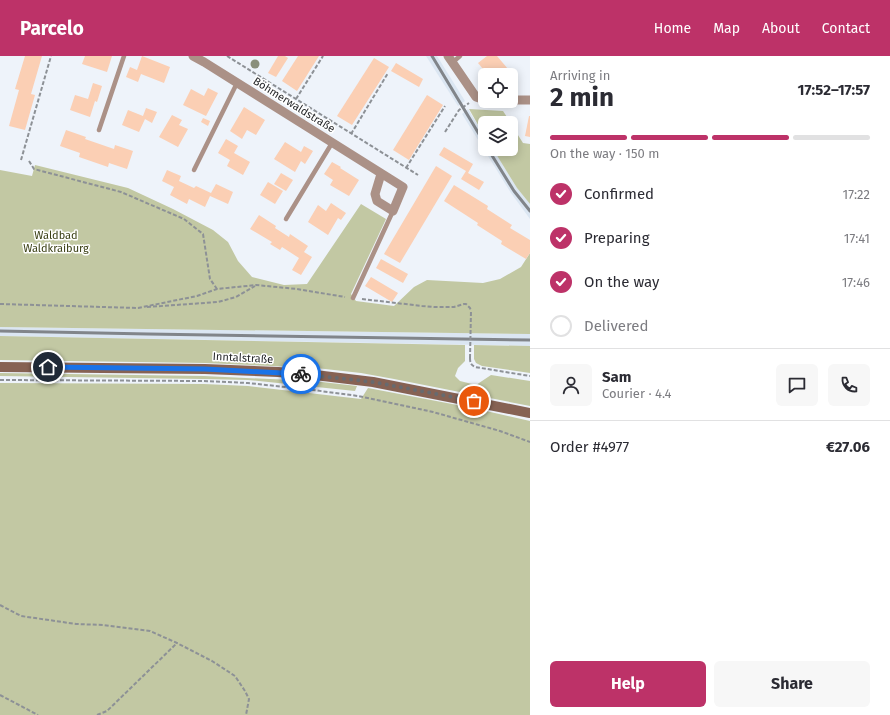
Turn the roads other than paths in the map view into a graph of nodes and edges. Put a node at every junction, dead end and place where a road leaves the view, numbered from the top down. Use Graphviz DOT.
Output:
graph roads {
  1 [pos="124,56"];
  2 [pos="194,56"];
  3 [pos="454,58"];
  4 [pos="237,83"];
  5 [pos="478,94"];
  6 [pos="518,100"];
  7 [pos="530,100"];
  8 [pos="99,130"];
  9 [pos="332,143"];
  10 [pos="194,170"];
  11 [pos="381,174"];
  12 [pos="393,211"];
  13 [pos="286,219"];
  14 [pos="353,298"];
  15 [pos="0,367"];
  16 [pos="530,413"];
  1 -- 8 [label="lane"];
  2 -- 4 [label="street, Böhmerwaldstraße"];
  3 -- 5 [label="street"];
  4 -- 9 [label="street, Böhmerwaldstraße"];
  4 -- 10 [label="lane"];
  6 -- 7 [label="street"];
  9 -- 11 [label="street, Böhmerwaldstraße"];
  9 -- 13 [label="lane"];
  11 -- 12 [label="street"];
  11 -- 12 [label="street, Böhmerwaldstraße"];
  12 -- 14 [label="lane"];
  15 -- 16 [label="main road, Inntalstraße"];
}
